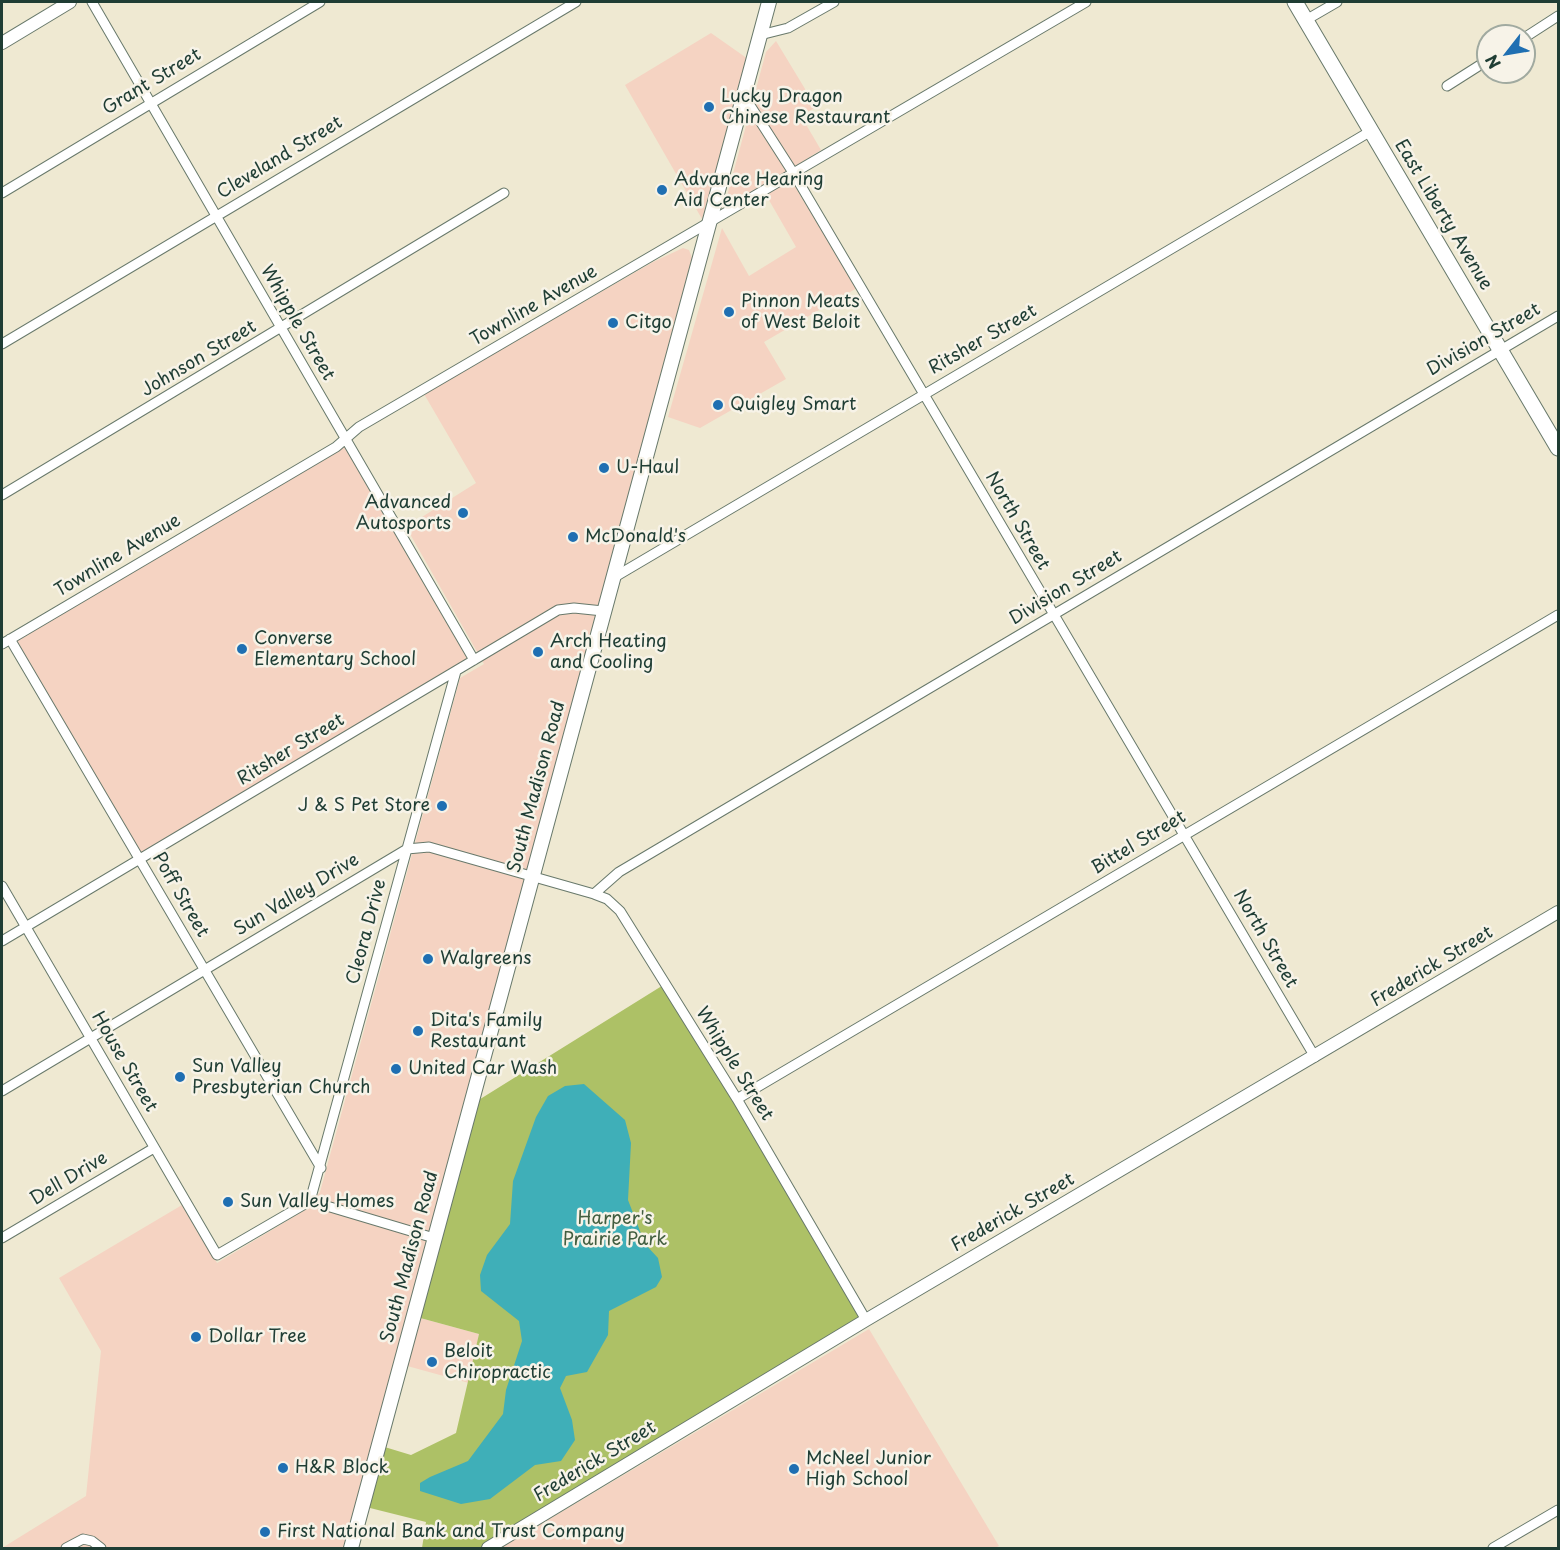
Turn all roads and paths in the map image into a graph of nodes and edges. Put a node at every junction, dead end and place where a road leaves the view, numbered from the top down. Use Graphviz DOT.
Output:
graph roads {
  1 [pos="70,2"];
  2 [pos="92,2"];
  3 [pos="320,2"];
  4 [pos="576,2"];
  5 [pos="769,2"];
  6 [pos="834,2"];
  7 [pos="1086,2"];
  8 [pos="1295,2"];
  9 [pos="1337,2"];
  10 [pos="1558,16"];
  11 [pos="1306,20"];
  12 [pos="1536,30"];
  13 [pos="760,35"];
  14 [pos="2,43"];
  15 [pos="1476,68"];
  16 [pos="1447,86"];
  17 [pos="744,96"];
  18 [pos="151,102"];
  19 [pos="1371,131"];
  20 [pos="794,174"];
  21 [pos="2,193"];
  22 [pos="504,193"];
  23 [pos="215,216"];
  24 [pos="709,224"];
  25 [pos="1558,316"];
  26 [pos="281,329"];
  27 [pos="2,344"];
  28 [pos="1500,350"];
  29 [pos="923,394"];
  30 [pos="346,438"];
  31 [pos="1558,448"];
  32 [pos="2,495"];
  33 [pos="612,579"];
  34 [pos="603,611"];
  35 [pos="1053,615"];
  36 [pos="1558,615"];
  37 [pos="6,642"];
  38 [pos="474,660"];
  39 [pos="456,671"];
  40 [pos="1185,835"];
  41 [pos="407,849"];
  42 [pos="139,859"];
  43 [pos="531,877"];
  44 [pos="2,886"];
  45 [pos="594,894"];
  46 [pos="1558,912"];
  47 [pos="26,927"];
  48 [pos="2,941"];
  49 [pos="204,969"];
  50 [pos="91,1038"];
  51 [pos="1315,1057"];
  52 [pos="2,1091"];
  53 [pos="737,1099"];
  54 [pos="154,1148"];
  55 [pos="321,1168"];
  56 [pos="310,1201"];
  57 [pos="2,1238"];
  58 [pos="434,1238"];
  59 [pos="866,1320"];
  60 [pos="1558,1510"];
  61 [pos="66,1548"];
  62 [pos="101,1548"];
  63 [pos="351,1548"];
  64 [pos="488,1548"];
  65 [pos="1493,1548"];
  1 -- 14 [label="street"];
  2 -- 18 [label="street, Whipple Street"];
  3 -- 18 [label="street, Grant Street"];
  4 -- 23 [label="street, Cleveland Street"];
  5 -- 13 [label="main road, South Madison Road"];
  6 -- 13 [label="street"];
  7 -- 20 [label="street, Townline Avenue"];
  8 -- 11 [label="main road, East Liberty Avenue"];
  9 -- 11 [label="street"];
  10 -- 12 [label="street"];
  11 -- 19 [label="main road, East Liberty Avenue"];
  13 -- 17 [label="main road, South Madison Road"];
  15 -- 16 [label="street"];
  17 -- 20 [label="street, North Street"];
  17 -- 24 [label="main road, South Madison Road"];
  18 -- 21 [label="street, Grant Street"];
  18 -- 23 [label="street, Whipple Street"];
  19 -- 28 [label="main road, East Liberty Avenue"];
  19 -- 29 [label="street, Ritsher Street"];
  20 -- 24 [label="street, Townline Avenue"];
  20 -- 29 [label="street, North Street"];
  22 -- 26 [label="street, Johnson Street"];
  23 -- 26 [label="street, Whipple Street"];
  23 -- 27 [label="street, Cleveland Street"];
  24 -- 30 [label="street, Townline Avenue"];
  24 -- 33 [label="main road, South Madison Road"];
  25 -- 28 [label="street, Division Street"];
  26 -- 30 [label="street, Whipple Street"];
  26 -- 32 [label="street, Johnson Street"];
  28 -- 31 [label="main road, East Liberty Avenue"];
  28 -- 35 [label="street, Division Street"];
  29 -- 33 [label="street, Ritsher Street"];
  29 -- 35 [label="street, North Street"];
  30 -- 37 [label="street, Townline Avenue"];
  30 -- 38 [label="street, Whipple Street"];
  33 -- 34 [label="main road, South Madison Road"];
  34 -- 38 [label="street, Ritsher Street"];
  34 -- 43 [label="main road, South Madison Road"];
  35 -- 40 [label="street, North Street"];
  35 -- 45 [label="street, Division Street"];
  36 -- 40 [label="street, Bittel Street"];
  37 -- 42 [label="street, Poff Street"];
  38 -- 39 [label="street, Ritsher Street"];
  39 -- 41 [label="street, Cleora Drive"];
  39 -- 42 [label="street, Ritsher Street"];
  40 -- 51 [label="street, North Street"];
  40 -- 53 [label="street, Bittel Street"];
  41 -- 43 [label="street"];
  41 -- 49 [label="street, Sun Valley Drive"];
  41 -- 55 [label="street, Cleora Drive"];
  42 -- 47 [label="street, Ritsher Street"];
  42 -- 49 [label="street, Poff Street"];
  43 -- 45 [label="street, Whipple Street"];
  43 -- 58 [label="main road, South Madison Road"];
  44 -- 47 [label="street, House Street"];
  45 -- 53 [label="street, Whipple Street"];
  46 -- 51 [label="street, Frederick Street"];
  47 -- 48 [label="street, Ritsher Street"];
  47 -- 50 [label="street, House Street"];
  49 -- 50 [label="street, Sun Valley Drive"];
  49 -- 55 [label="street, Poff Street"];
  50 -- 52 [label="street, Sun Valley Drive"];
  50 -- 54 [label="street, House Street"];
  51 -- 59 [label="street, Frederick Street"];
  53 -- 59 [label="street, Whipple Street"];
  54 -- 56 [label="street, House Street"];
  54 -- 57 [label="street, Dell Drive"];
  55 -- 56 [label="street, Cleora Drive"];
  56 -- 58 [label="street"];
  58 -- 63 [label="main road, South Madison Road"];
  59 -- 64 [label="street, Frederick Street"];
  60 -- 65 [label="street"];
  61 -- 62 [label="street"];
}
